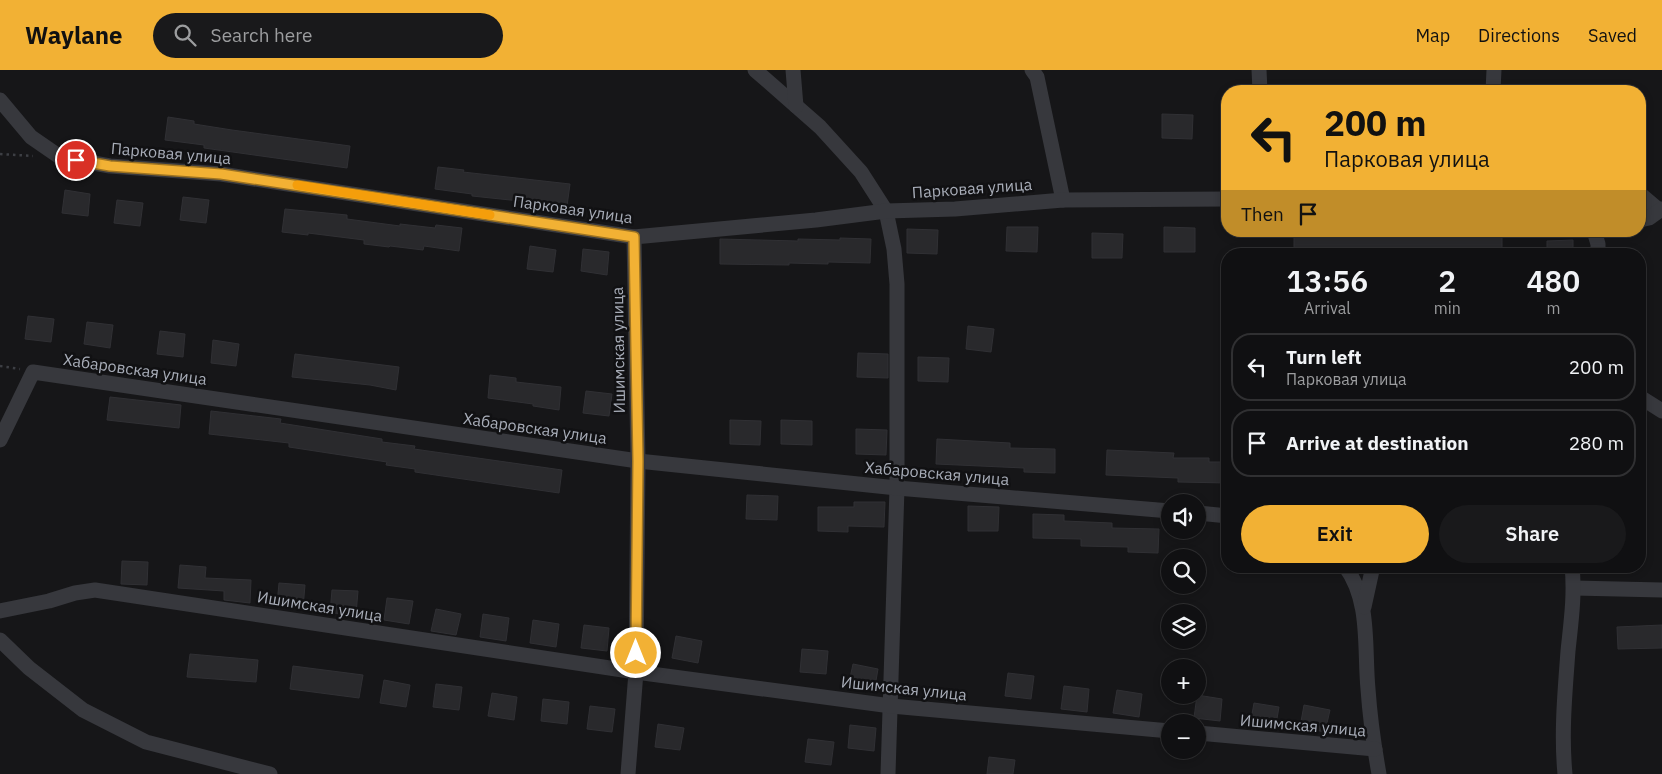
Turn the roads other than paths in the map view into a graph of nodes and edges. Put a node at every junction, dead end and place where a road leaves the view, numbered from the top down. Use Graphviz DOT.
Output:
graph roads {
  1 [pos="755,70"];
  2 [pos="793,70"];
  3 [pos="1259,70"];
  4 [pos="1494,70"];
  5 [pos="1038,72"];
  6 [pos="1260,85"];
  7 [pos="1493,85"];
  8 [pos="0,100"];
  9 [pos="796,106"];
  10 [pos="1221,199"];
  11 [pos="1646,199"];
  12 [pos="1063,200"];
  13 [pos="1661,210"];
  14 [pos="886,211"];
  15 [pos="1646,219"];
  16 [pos="634,237"];
  17 [pos="1646,400"];
  18 [pos="1646,402"];
  19 [pos="1662,406"];
  20 [pos="1662,411"];
  21 [pos="0,440"];
  22 [pos="638,461"];
  23 [pos="897,488"];
  24 [pos="1161,510"];
  25 [pos="1206,514"];
  26 [pos="1221,515"];
  27 [pos="1350,573"];
  28 [pos="1371,573"];
  29 [pos="1573,573"];
  30 [pos="1574,588"];
  31 [pos="1662,590"];
  32 [pos="1364,607"];
  33 [pos="0,611"];
  34 [pos="0,640"];
  35 [pos="636,672"];
  36 [pos="891,706"];
  37 [pos="1161,729"];
  38 [pos="1206,734"];
  39 [pos="1375,749"];
  40 [pos="270,774"];
  41 [pos="628,774"];
  42 [pos="888,774"];
  43 [pos="1379,774"];
  44 [pos="1565,774"];
  1 -- 9 [label="street"];
  2 -- 9 [label="street"];
  3 -- 6 [label="street"];
  4 -- 7 [label="street"];
  5 -- 12 [label="street"];
  8 -- 16 [label="street, Парковая улица"];
  9 -- 14 [label="street"];
  10 -- 12 [label="street, Парковая улица"];
  11 -- 13 [label="street"];
  12 -- 14 [label="street, Парковая улица"];
  13 -- 15 [label="street"];
  14 -- 16 [label="street, Парковая улица"];
  14 -- 23 [label="street"];
  16 -- 22 [label="street, Ишимская улица"];
  17 -- 19 [label="street"];
  18 -- 20 [label="street"];
  21 -- 22 [label="street, Хабаровская улица"];
  22 -- 23 [label="street, Хабаровская улица"];
  22 -- 35 [label="street, Ишимская улица"];
  23 -- 24 [label="street, Хабаровская улица"];
  23 -- 36 [label="street"];
  25 -- 26 [label="street"];
  27 -- 32 [label="street"];
  28 -- 32 [label="street"];
  29 -- 30 [label="street"];
  30 -- 31 [label="street"];
  30 -- 44 [label="street"];
  32 -- 39 [label="street"];
  33 -- 35 [label="street, Ишимская улица"];
  34 -- 40 [label="street"];
  35 -- 36 [label="street, Ишимская улица"];
  35 -- 41 [label="street, Ишимская улица"];
  36 -- 37 [label="street, Ишимская улица"];
  36 -- 42 [label="street"];
  38 -- 39 [label="street, Ишимская улица"];
  39 -- 43 [label="street"];
}
